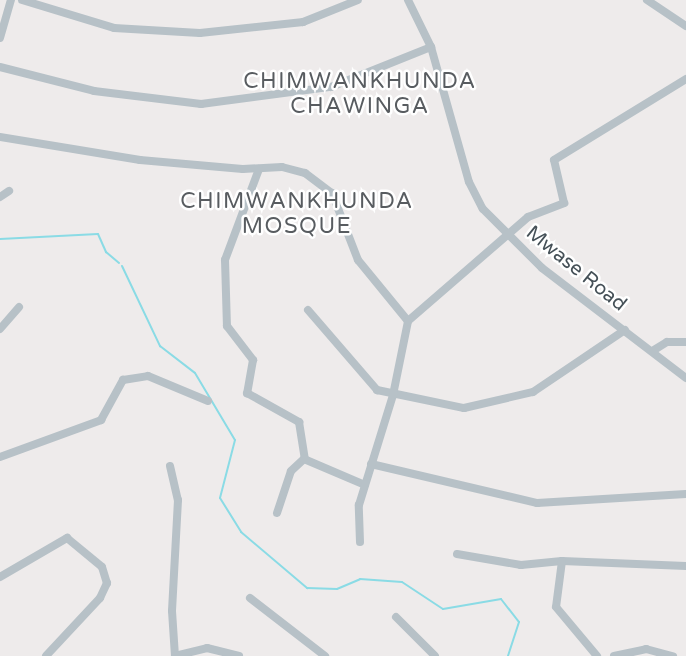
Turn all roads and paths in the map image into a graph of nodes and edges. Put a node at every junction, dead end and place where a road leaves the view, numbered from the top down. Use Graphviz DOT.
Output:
graph roads {
  1 [pos="11,0"];
  2 [pos="22,0"];
  3 [pos="408,0"];
  4 [pos="647,0"];
  5 [pos="355,1"];
  6 [pos="35,2"];
  7 [pos="686,26"];
  8 [pos="0,38"];
  9 [pos="431,46"];
  10 [pos="0,67"];
  11 [pos="686,79"];
  12 [pos="0,137"];
  13 [pos="259,169"];
  14 [pos="9,191"];
  15 [pos="0,197"];
  16 [pos="508,235"];
  17 [pos="19,307"];
  18 [pos="308,310"];
  19 [pos="408,321"];
  20 [pos="0,329"];
  21 [pos="625,330"];
  22 [pos="686,342"];
  23 [pos="654,350"];
  24 [pos="686,378"];
  25 [pos="393,395"];
  26 [pos="208,401"];
  27 [pos="0,457"];
  28 [pos="305,458"];
  29 [pos="371,464"];
  30 [pos="170,466"];
  31 [pos="365,484"];
  32 [pos="686,494"];
  33 [pos="277,513"];
  34 [pos="360,543"];
  35 [pos="456,554"];
  36 [pos="562,561"];
  37 [pos="686,566"];
  38 [pos="0,577"];
  39 [pos="249,598"];
  40 [pos="396,617"];
  41 [pos="46,656"];
  42 [pos="176,656"];
  43 [pos="239,656"];
  44 [pos="325,656"];
  45 [pos="435,656"];
  46 [pos="597,656"];
  47 [pos="614,656"];
  48 [pos="673,656"];
  1 -- 8 [label="street"];
  2 -- 6 [label="street"];
  3 -- 9 [label="street, Mwase Road"];
  4 -- 7 [label="street"];
  5 -- 6 [label="street"];
  9 -- 10 [label="street"];
  9 -- 16 [label="street, Mwase Road"];
  11 -- 16 [label="street"];
  12 -- 13 [label="street"];
  13 -- 19 [label="street"];
  13 -- 28 [label="street"];
  14 -- 15 [label="street"];
  16 -- 19 [label="street"];
  16 -- 21 [label="street, Mwase Road"];
  17 -- 20 [label="street"];
  18 -- 25 [label="street"];
  19 -- 25 [label="street"];
  21 -- 23 [label="street, Mwase Road"];
  21 -- 25 [label="street"];
  22 -- 23 [label="street"];
  23 -- 24 [label="street, Mwase Road"];
  25 -- 29 [label="street"];
  26 -- 27 [label="street"];
  28 -- 31 [label="street"];
  28 -- 33 [label="street"];
  29 -- 31 [label="street"];
  29 -- 32 [label="street"];
  30 -- 42 [label="street"];
  31 -- 34 [label="street"];
  35 -- 36 [label="street"];
  36 -- 37 [label="street"];
  36 -- 46 [label="street"];
  38 -- 41 [label="street"];
  39 -- 44 [label="street"];
  40 -- 45 [label="street"];
  42 -- 43 [label="street"];
  47 -- 48 [label="street"];
}
